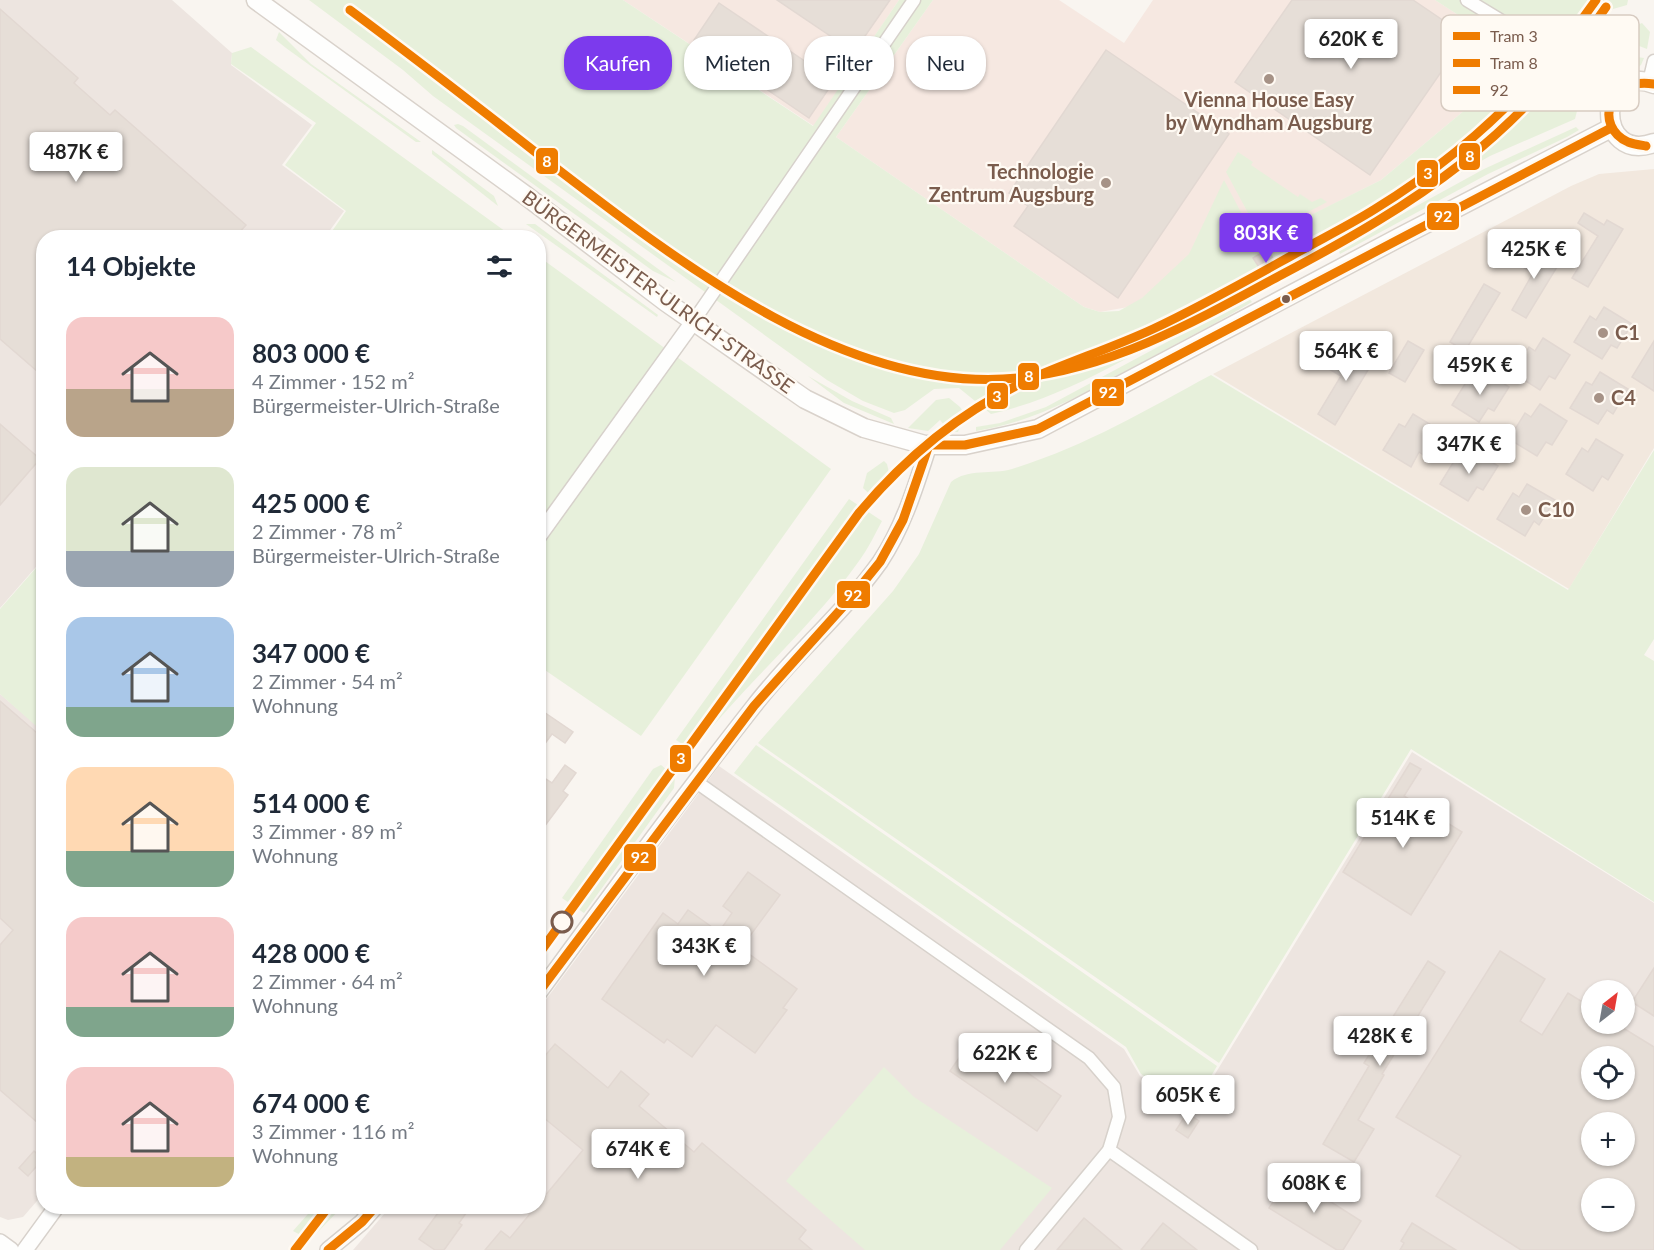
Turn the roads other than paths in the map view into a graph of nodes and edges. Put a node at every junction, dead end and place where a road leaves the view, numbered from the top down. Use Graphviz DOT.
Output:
graph roads {
  1 [pos="914,0"];
  2 [pos="1467,0"];
  3 [pos="260,1"];
  4 [pos="1492,15"];
  5 [pos="1654,61"];
  6 [pos="1651,83"];
  7 [pos="1609,111"];
  8 [pos="1611,128"];
  9 [pos="1654,143"];
  10 [pos="693,322"];
  11 [pos="929,445"];
  12 [pos="546,526"];
  13 [pos="695,780"];
  14 [pos="546,983"];
  15 [pos="1109,1150"];
  16 [pos="51,1214"];
  17 [pos="369,1214"];
  18 [pos="0,1242"];
  19 [pos="11,1250"];
  20 [pos="25,1250"];
  21 [pos="328,1250"];
  22 [pos="1026,1250"];
  23 [pos="1251,1250"];
  1 -- 10 [label="street"];
  2 -- 4 [label="street"];
  3 -- 10 [label="main road, BÜRGERMEISTER-ULRICH-STRASSE"];
  5 -- 6 [label="street"];
  7 -- 8 [label="main road"];
  8 -- 9 [label="main road"];
  8 -- 11 [label="main road, BÜRGERMEISTER-ULRICH-STRASSE"];
  10 -- 11 [label="main road, BÜRGERMEISTER-ULRICH-STRASSE"];
  10 -- 12 [label="street"];
  11 -- 13 [label="street"];
  13 -- 14 [label="street"];
  13 -- 15 [label="street"];
  15 -- 22 [label="street"];
  15 -- 23 [label="street"];
  16 -- 20 [label="street"];
  17 -- 21 [label="street"];
  18 -- 19 [label="street"];
}
